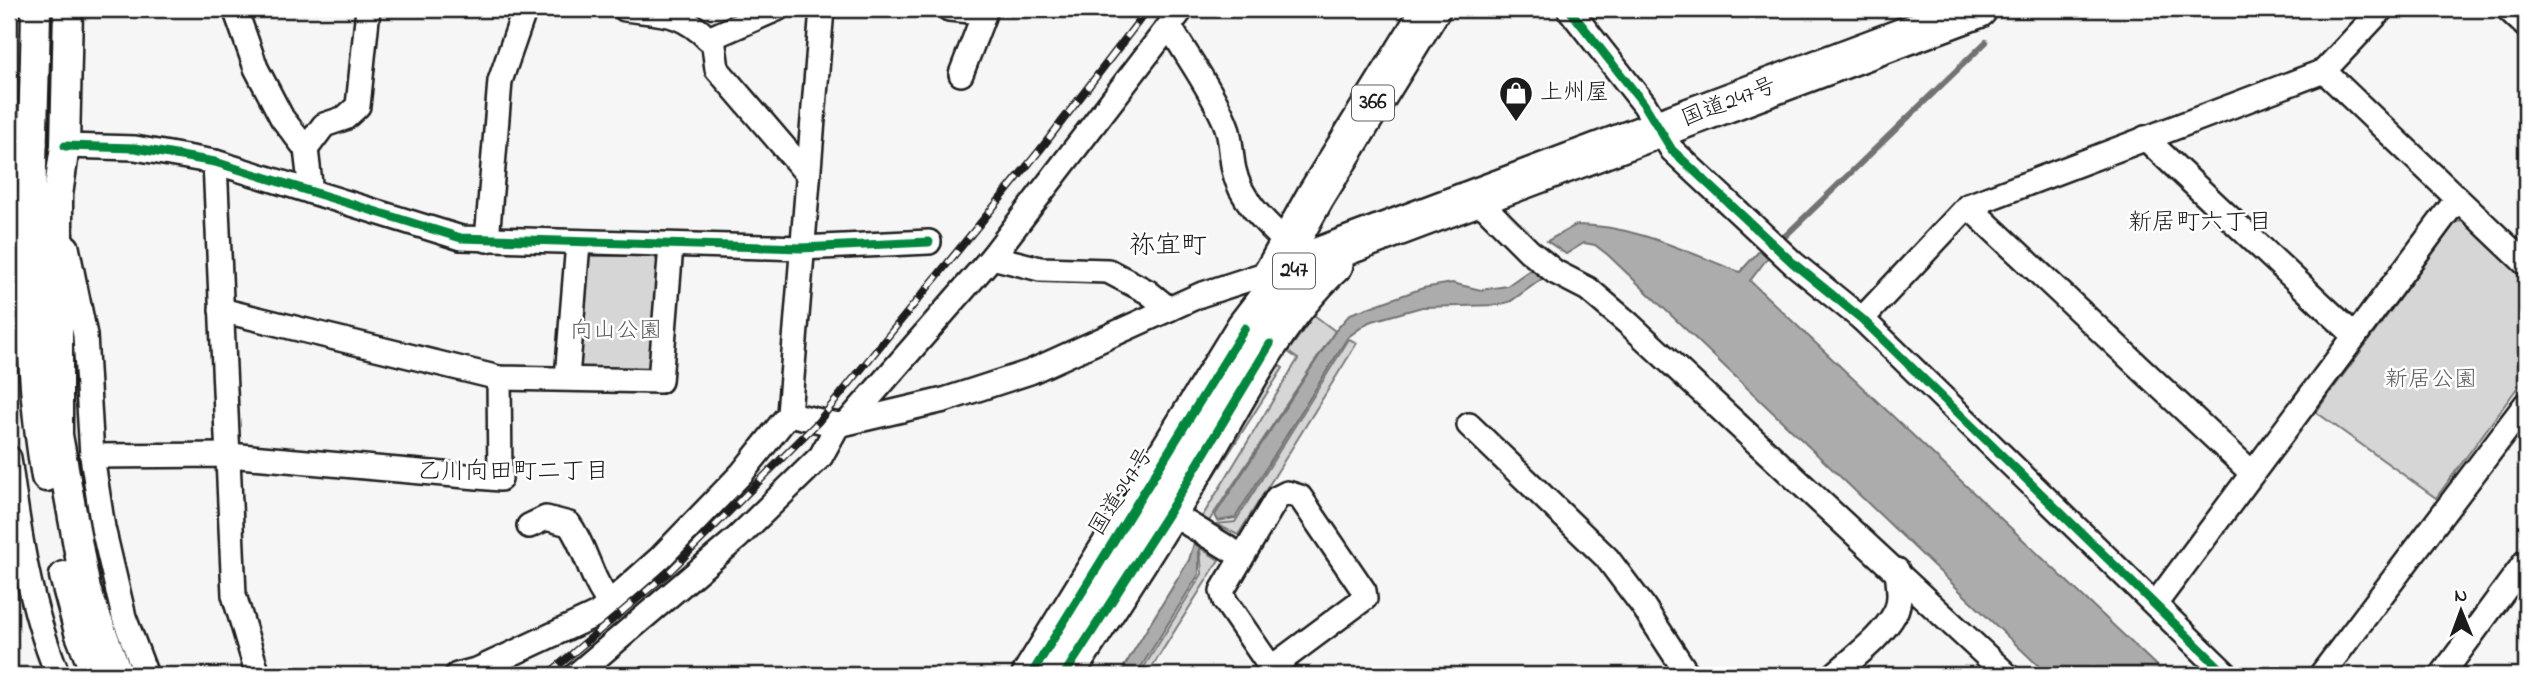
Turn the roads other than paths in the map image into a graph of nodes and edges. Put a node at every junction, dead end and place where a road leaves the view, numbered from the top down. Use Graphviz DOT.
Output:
graph roads {
  1 [pos="36,9"];
  2 [pos="68,9"];
  3 [pos="235,9"];
  4 [pos="368,9"];
  5 [pos="525,9"];
  6 [pos="625,9"];
  7 [pos="777,9"];
  8 [pos="822,9"];
  9 [pos="950,9"];
  10 [pos="1431,9"];
  11 [pos="1569,9"];
  12 [pos="1978,9"];
  13 [pos="2382,9"];
  14 [pos="2508,9"];
  15 [pos="984,10"];
  16 [pos="1176,18"];
  17 [pos="1925,18"];
  18 [pos="2526,26"];
  19 [pos="713,38"];
  20 [pos="2324,71"];
  21 [pos="961,74"];
  22 [pos="1659,130"];
  23 [pos="2145,138"];
  24 [pos="22,144"];
  25 [pos="65,146"];
  26 [pos="306,149"];
  27 [pos="215,163"];
  28 [pos="808,175"];
  29 [pos="311,192"];
  30 [pos="58,195"];
  31 [pos="2457,198"];
  32 [pos="1477,199"];
  33 [pos="1968,206"];
  34 [pos="31,223"];
  35 [pos="486,240"];
  36 [pos="929,242"];
  37 [pos="1363,242"];
  38 [pos="578,243"];
  39 [pos="671,246"];
  40 [pos="801,248"];
  41 [pos="992,257"];
  42 [pos="1288,259"];
  43 [pos="2526,264"];
  44 [pos="1169,309"];
  45 [pos="220,310"];
  46 [pos="1863,319"];
  47 [pos="1257,336"];
  48 [pos="2355,336"];
  49 [pos="9,337"];
  50 [pos="499,378"];
  51 [pos="567,379"];
  52 [pos="2526,404"];
  53 [pos="789,414"];
  54 [pos="843,423"];
  55 [pos="1469,425"];
  56 [pos="229,455"];
  57 [pos="92,456"];
  58 [pos="9,458"];
  59 [pos="2252,473"];
  60 [pos="1182,520"];
  61 [pos="530,526"];
  62 [pos="1241,556"];
  63 [pos="2526,561"];
  64 [pos="1897,570"];
  65 [pos="610,603"];
  66 [pos="2156,603"];
  67 [pos="90,630"];
  68 [pos="1273,672"];
  69 [pos="58,675"];
  70 [pos="96,675"];
  71 [pos="118,675"];
  72 [pos="146,675"];
  73 [pos="258,675"];
  74 [pos="457,675"];
  75 [pos="576,675"];
  76 [pos="1031,675"];
  77 [pos="1064,675"];
  78 [pos="1688,675"];
  79 [pos="1833,675"];
  80 [pos="2007,675"];
  81 [pos="2227,675"];
  82 [pos="2321,675"];
  83 [pos="2442,675"];
  1 -- 24 [label="street"];
  2 -- 25 [label="street"];
  3 -- 26 [label="street"];
  4 -- 26 [label="street"];
  5 -- 35 [label="street"];
  6 -- 19 [label="street"];
  7 -- 19 [label="street"];
  8 -- 28 [label="street"];
  9 -- 15 [label="street"];
  10 -- 42 [label="highway, 366"];
  11 -- 22 [label="street"];
  12 -- 17 [label="highway, 国道247号 / 247"];
  13 -- 20 [label="street"];
  14 -- 18 [label="street"];
  15 -- 21 [label="street"];
  16 -- 41 [label="street"];
  16 -- 42 [label="street"];
  17 -- 22 [label="highway, 国道247号 / 247"];
  19 -- 28 [label="street"];
  20 -- 23 [label="street"];
  20 -- 31 [label="street"];
  22 -- 32 [label="highway, 国道247号 / 247"];
  22 -- 46 [label="street"];
  23 -- 33 [label="street"];
  23 -- 48 [label="street"];
  24 -- 34 [label="street"];
  25 -- 27 [label="street"];
  25 -- 30 [label="street"];
  26 -- 29 [label="street"];
  27 -- 29 [label="street"];
  27 -- 45 [label="street"];
  28 -- 40 [label="street"];
  29 -- 35 [label="street"];
  30 -- 57 [label="street"];
  30 -- 67 [label="street"];
  31 -- 43 [label="street"];
  31 -- 48 [label="street"];
  32 -- 37 [label="highway, 国道247号 / 247"];
  32 -- 64 [label="street"];
  33 -- 46 [label="street"];
  33 -- 59 [label="street"];
  34 -- 49 [label="street"];
  34 -- 67 [label="street"];
  35 -- 38 [label="street"];
  36 -- 40 [label="street"];
  37 -- 42 [label="highway, 国道247号 / 247"];
  37 -- 47 [label="highway, 国道247号 / 247"];
  38 -- 39 [label="street"];
  38 -- 51 [label="street"];
  39 -- 40 [label="street"];
  39 -- 51 [label="street"];
  40 -- 53 [label="street"];
  41 -- 44 [label="street"];
  41 -- 54 [label="street"];
  42 -- 44 [label="street"];
  42 -- 47 [label="highway, 366"];
  44 -- 54 [label="street"];
  45 -- 50 [label="street"];
  45 -- 56 [label="street"];
  46 -- 66 [label="street"];
  47 -- 60 [label="highway, 国道247号 / 247"];
  47 -- 76 [label="highway, 国道247号 / 247"];
  48 -- 59 [label="street"];
  50 -- 51 [label="street"];
  50 -- 56 [label="street"];
  52 -- 82 [label="street"];
  53 -- 54 [label="street"];
  53 -- 65 [label="street"];
  54 -- 75 [label="street"];
  55 -- 78 [label="street"];
  56 -- 57 [label="street"];
  56 -- 73 [label="street"];
  57 -- 72 [label="street"];
  58 -- 69 [label="street"];
  59 -- 66 [label="street"];
  60 -- 62 [label="street"];
  60 -- 77 [label="highway, 国道247号 / 247"];
  61 -- 65 [label="street"];
  62 -- 68 [label="street"];
  62 -- 68 [label="street"];
  63 -- 83 [label="street"];
  64 -- 79 [label="street"];
  64 -- 80 [label="street"];
  65 -- 74 [label="street"];
  66 -- 81 [label="street"];
  67 -- 70 [label="street"];
  67 -- 71 [label="street"];
}
